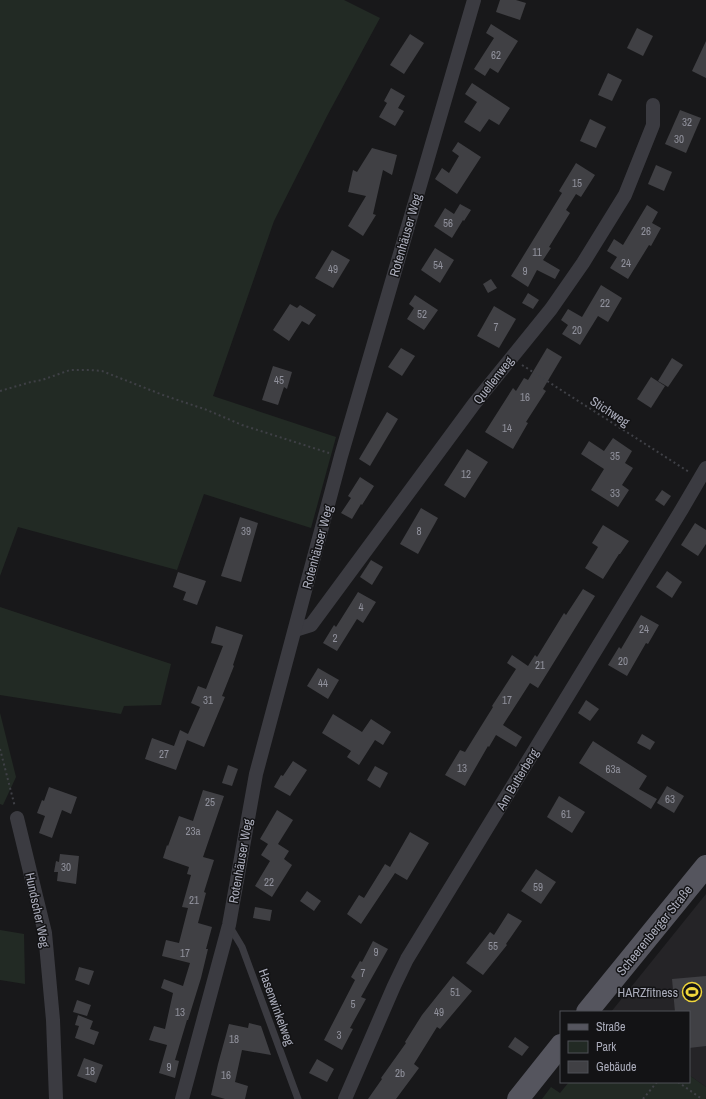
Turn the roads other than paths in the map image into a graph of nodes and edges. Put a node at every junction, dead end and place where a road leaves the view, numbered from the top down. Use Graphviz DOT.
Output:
graph roads {
  1 [pos="474,0"];
  2 [pos="654,105"];
  3 [pos="703,474"];
  4 [pos="295,630"];
  5 [pos="17,818"];
  6 [pos="706,866"];
  7 [pos="229,925"];
  8 [pos="588,1011"];
  9 [pos="560,1046"];
  10 [pos="56,1099"];
  11 [pos="182,1099"];
  12 [pos="298,1099"];
  13 [pos="345,1099"];
  14 [pos="518,1099"];
  1 -- 4 [label="street, Rotenhäuser Weg"];
  2 -- 4 [label="street, Quellenweg"];
  3 -- 13 [label="street, Am Butterberg"];
  4 -- 7 [label="street, Rotenhäuser Weg"];
  5 -- 10 [label="street, Hundscher Weg"];
  6 -- 8 [label="main road, Scheerenberger Straße"];
  7 -- 11 [label="street, Rotenhäuser Weg"];
  7 -- 12 [label="lane, Hasenwinkelweg"];
  9 -- 14 [label="main road"];
}
